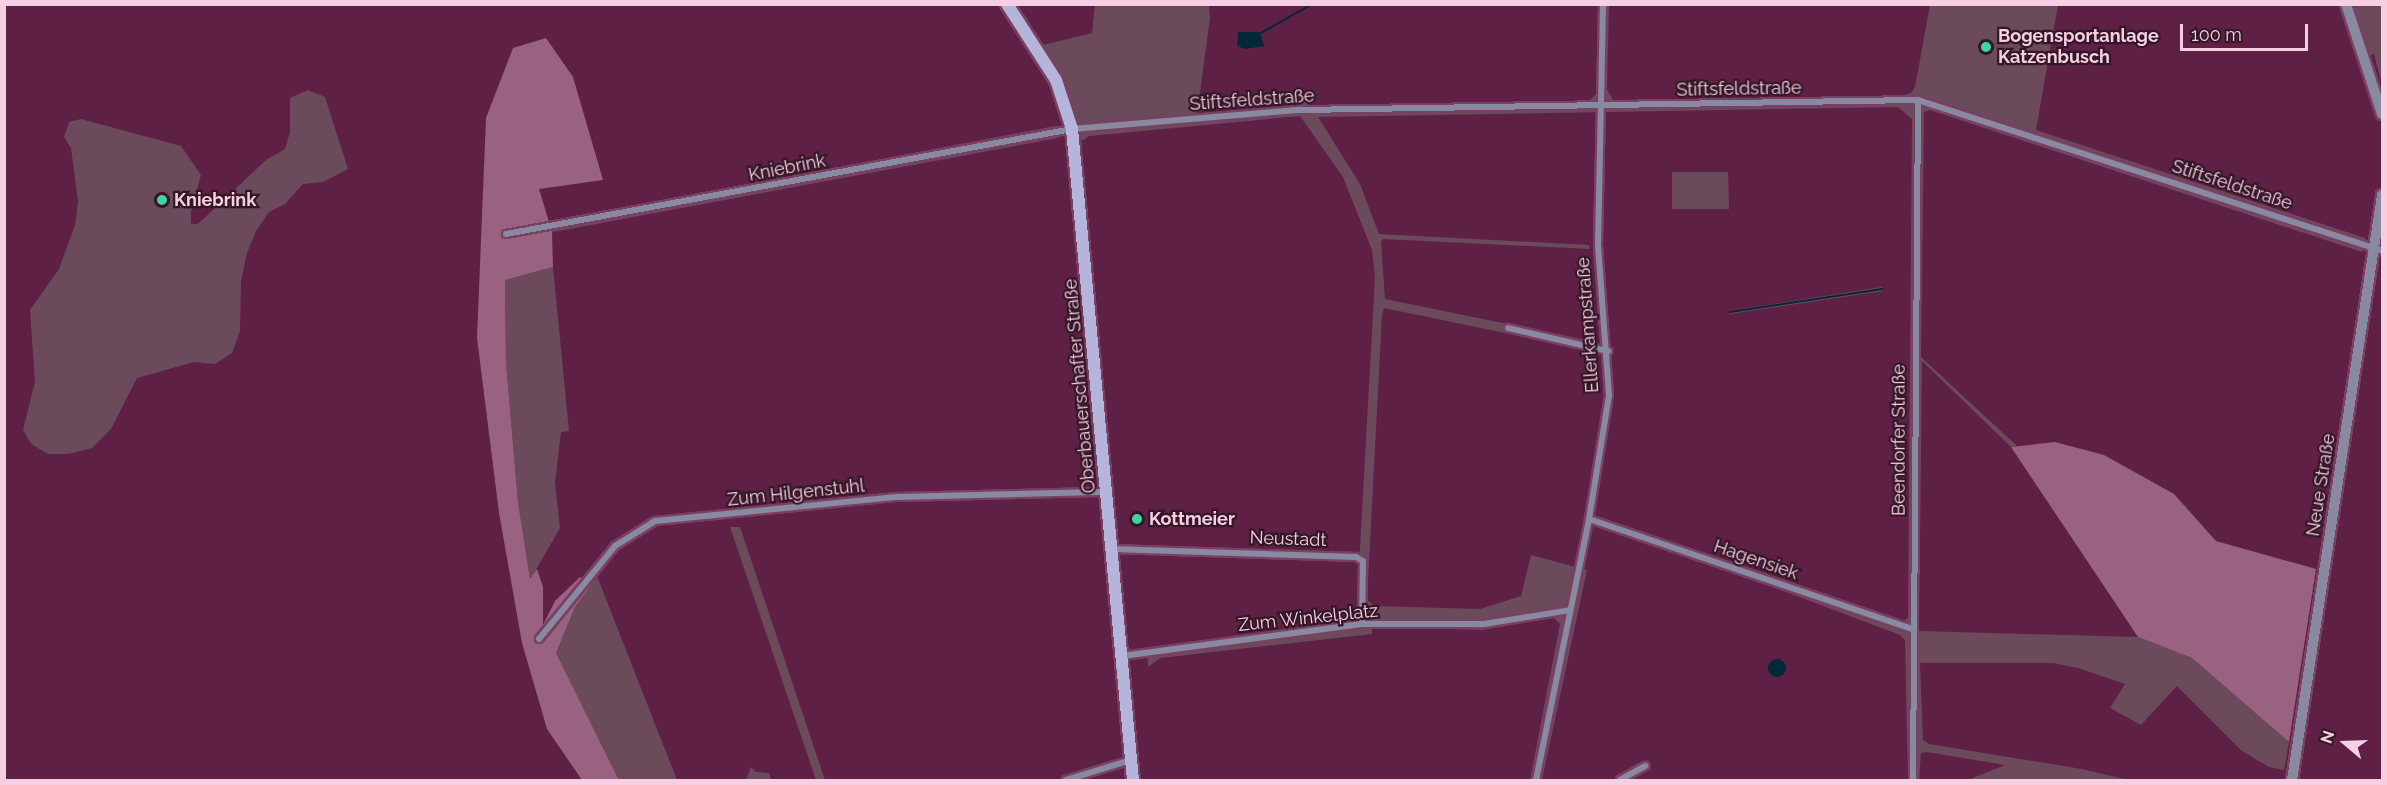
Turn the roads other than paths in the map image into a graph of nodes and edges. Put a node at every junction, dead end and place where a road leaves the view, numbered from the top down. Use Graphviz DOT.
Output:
graph roads {
  1 [pos="1007,4"];
  2 [pos="1603,4"];
  3 [pos="2346,4"];
  4 [pos="1918,100"];
  5 [pos="1600,106"];
  6 [pos="2382,114"];
  7 [pos="1072,129"];
  8 [pos="2382,195"];
  9 [pos="506,234"];
  10 [pos="2379,250"];
  11 [pos="1508,328"];
  12 [pos="1608,351"];
  13 [pos="1107,492"];
  14 [pos="1589,519"];
  15 [pos="1112,549"];
  16 [pos="1570,610"];
  17 [pos="1362,624"];
  18 [pos="1913,629"];
  19 [pos="539,639"];
  20 [pos="1122,656"];
  21 [pos="1131,760"];
  22 [pos="1646,766"];
  23 [pos="1066,780"];
  24 [pos="1133,780"];
  25 [pos="1536,780"];
  26 [pos="1620,780"];
  27 [pos="1913,780"];
  28 [pos="2292,780"];
  1 -- 7 [label="main road, Oberbauerschafter Straße"];
  2 -- 5 [label="street, Ellerkampstraße"];
  3 -- 6 [label="street"];
  4 -- 5 [label="street, Stiftsfeldstraße"];
  4 -- 10 [label="street, Stiftsfeldstraße"];
  4 -- 18 [label="street, Beendorfer Straße"];
  5 -- 7 [label="street, Stiftsfeldstraße"];
  5 -- 12 [label="street, Ellerkampstraße"];
  7 -- 9 [label="street, Kniebrink"];
  7 -- 13 [label="main road, Oberbauerschafter Straße"];
  8 -- 10 [label="street, Neue Straße"];
  10 -- 28 [label="street, Neue Straße"];
  11 -- 12 [label="street"];
  12 -- 14 [label="street, Ellerkampstraße"];
  13 -- 15 [label="main road, Oberbauerschafter Straße"];
  13 -- 19 [label="street, Zum Hilgenstuhl"];
  14 -- 16 [label="street, Ellerkampstraße"];
  14 -- 18 [label="street, Hagensiek"];
  15 -- 17 [label="street, Neustadt"];
  15 -- 20 [label="main road, Oberbauerschafter Straße"];
  16 -- 17 [label="street, Zum Winkelplatz"];
  16 -- 25 [label="street, Ellerkampstraße"];
  17 -- 20 [label="street, Zum Winkelplatz"];
  18 -- 27 [label="street, Beendorfer Straße"];
  20 -- 21 [label="main road, Oberbauerschafter Straße"];
  21 -- 23 [label="street"];
  21 -- 24 [label="main road, Oberbauerschafter Straße"];
  22 -- 26 [label="street"];
}
